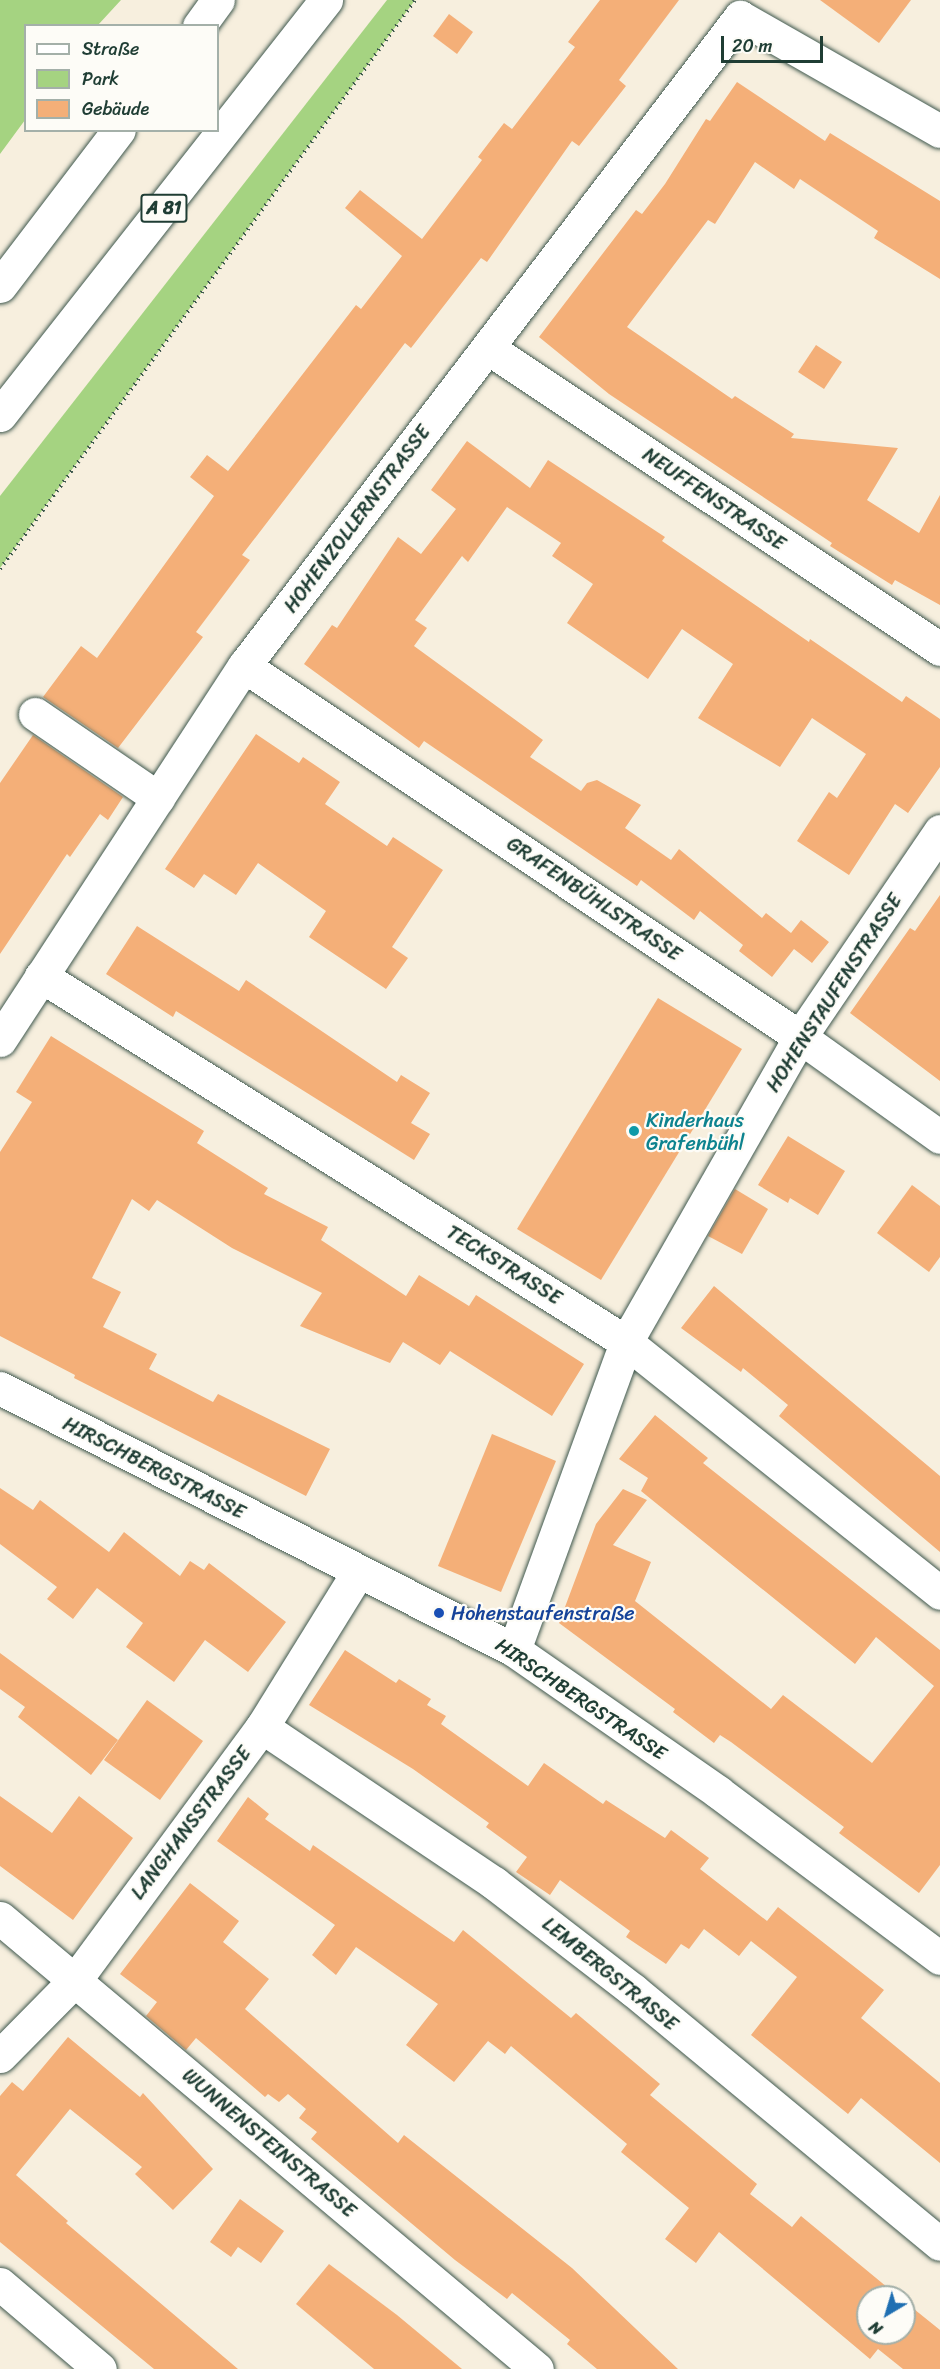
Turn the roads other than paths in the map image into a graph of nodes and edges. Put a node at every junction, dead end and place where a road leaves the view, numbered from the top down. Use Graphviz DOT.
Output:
graph roads {
  1 [pos="218,0"];
  2 [pos="326,0"];
  3 [pos="200,24"];
  4 [pos="936,119"];
  5 [pos="117,132"];
  6 [pos="0,286"];
  7 [pos="488,348"];
  8 [pos="0,415"];
  9 [pos="940,649"];
  10 [pos="244,666"];
  11 [pos="35,714"];
  12 [pos="158,798"];
  13 [pos="940,831"];
  14 [pos="41,976"];
  15 [pos="800,1037"];
  16 [pos="0,1040"];
  17 [pos="940,1137"];
  18 [pos="626,1342"];
  19 [pos="0,1388"];
  20 [pos="358,1572"];
  21 [pos="940,1593"];
  22 [pos="514,1650"];
  23 [pos="262,1728"];
  24 [pos="0,1917"];
  25 [pos="940,1958"];
  26 [pos="76,1979"];
  27 [pos="0,2056"];
  28 [pos="940,2244"];
  29 [pos="0,2284"];
  30 [pos="529,2367"];
  31 [pos="100,2369"];
  1 -- 3 [label="main road"];
  2 -- 8 [label="main road, A 81"];
  4 -- 7 [label="main road, HOHENZOLLERNSTRASSE"];
  5 -- 6 [label="main road"];
  7 -- 9 [label="main road, NEUFFENSTRASSE"];
  7 -- 10 [label="main road, HOHENZOLLERNSTRASSE"];
  10 -- 12 [label="main road, HOHENZOLLERNSTRASSE"];
  10 -- 15 [label="main road, GRAFENBÜHLSTRASSE"];
  11 -- 12 [label="main road"];
  12 -- 14 [label="main road, HOHENZOLLERNSTRASSE"];
  13 -- 15 [label="main road, HOHENSTAUFENSTRASSE"];
  14 -- 16 [label="main road, HOHENZOLLERNSTRASSE"];
  14 -- 18 [label="main road, TECKSTRASSE"];
  15 -- 17 [label="main road, GRAFENBÜHLSTRASSE"];
  15 -- 18 [label="main road, HOHENSTAUFENSTRASSE"];
  18 -- 21 [label="main road, TECKSTRASSE"];
  18 -- 22 [label="main road, HOHENSTAUFENSTRASSE"];
  19 -- 20 [label="main road, HIRSCHBERGSTRASSE"];
  20 -- 22 [label="main road, HIRSCHBERGSTRASSE"];
  20 -- 23 [label="main road, LANGHANSSTRASSE"];
  22 -- 25 [label="main road, HIRSCHBERGSTRASSE"];
  23 -- 26 [label="main road, LANGHANSSTRASSE"];
  23 -- 28 [label="main road, LEMBERGSTRASSE"];
  24 -- 26 [label="main road, WUNNENSTEINSTRASSE"];
  26 -- 27 [label="main road, LANGHANSSTRASSE"];
  26 -- 30 [label="main road, WUNNENSTEINSTRASSE"];
  29 -- 31 [label="main road"];
}
